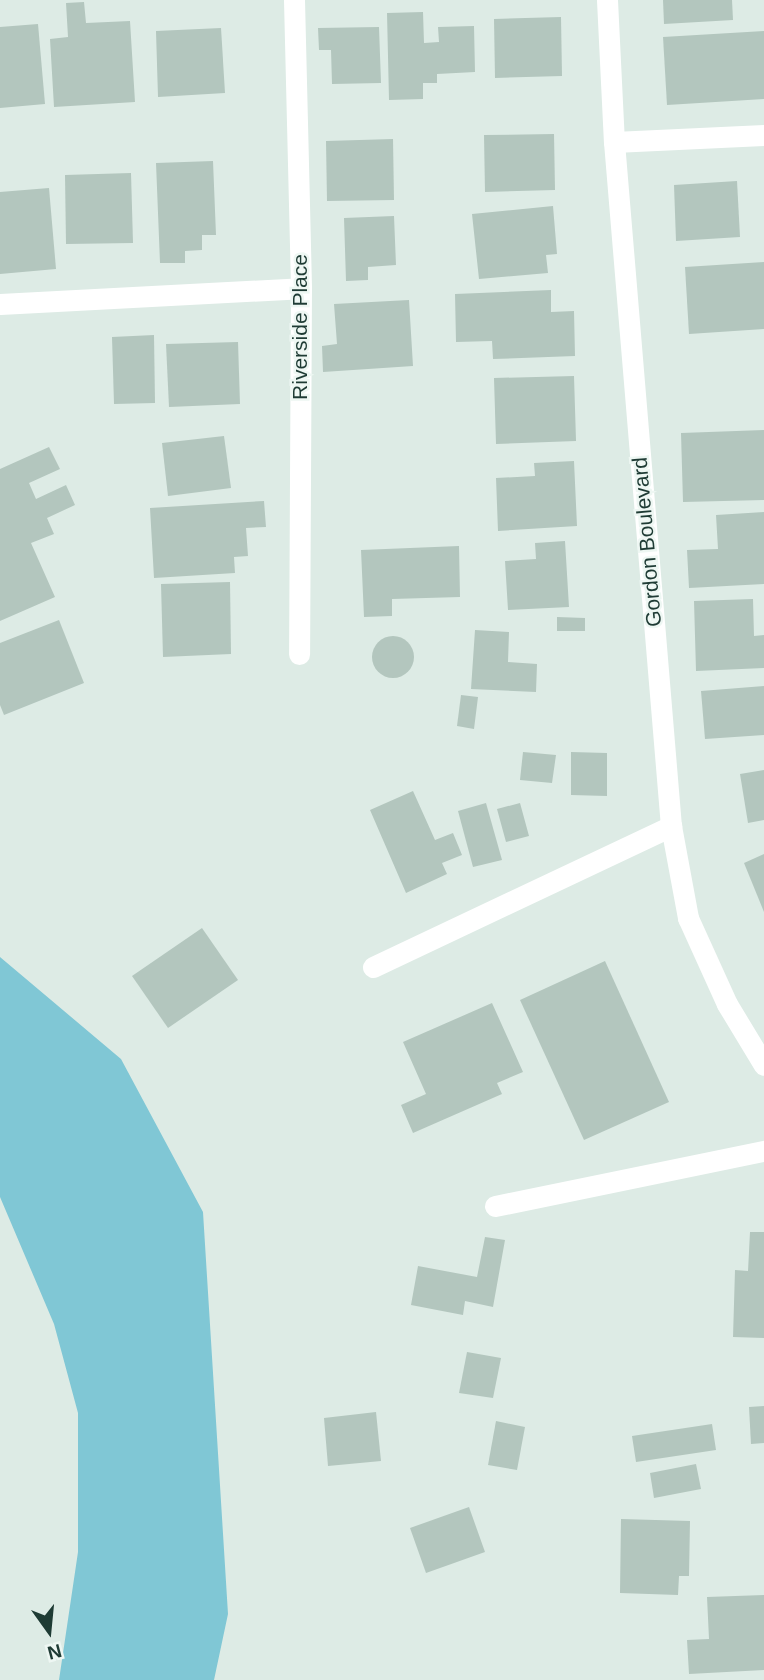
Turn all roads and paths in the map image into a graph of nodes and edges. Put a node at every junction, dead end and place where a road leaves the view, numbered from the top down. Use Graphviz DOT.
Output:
graph roads {
  1 [pos="293,0"];
  2 [pos="607,0"];
  3 [pos="764,135"];
  4 [pos="614,142"];
  5 [pos="301,288"];
  6 [pos="0,304"];
  7 [pos="299,654"];
  8 [pos="671,826"];
  9 [pos="373,967"];
  10 [pos="764,1065"];
  11 [pos="764,1151"];
  12 [pos="495,1206"];
  1 -- 5 [label="street, Riverside Place"];
  2 -- 4 [label="street, Gordon Boulevard"];
  3 -- 4 [label="street"];
  4 -- 8 [label="street, Gordon Boulevard"];
  5 -- 6 [label="street"];
  5 -- 7 [label="street, Riverside Place"];
  8 -- 9 [label="street"];
  8 -- 10 [label="street, Gordon Boulevard"];
  11 -- 12 [label="street"];
}
